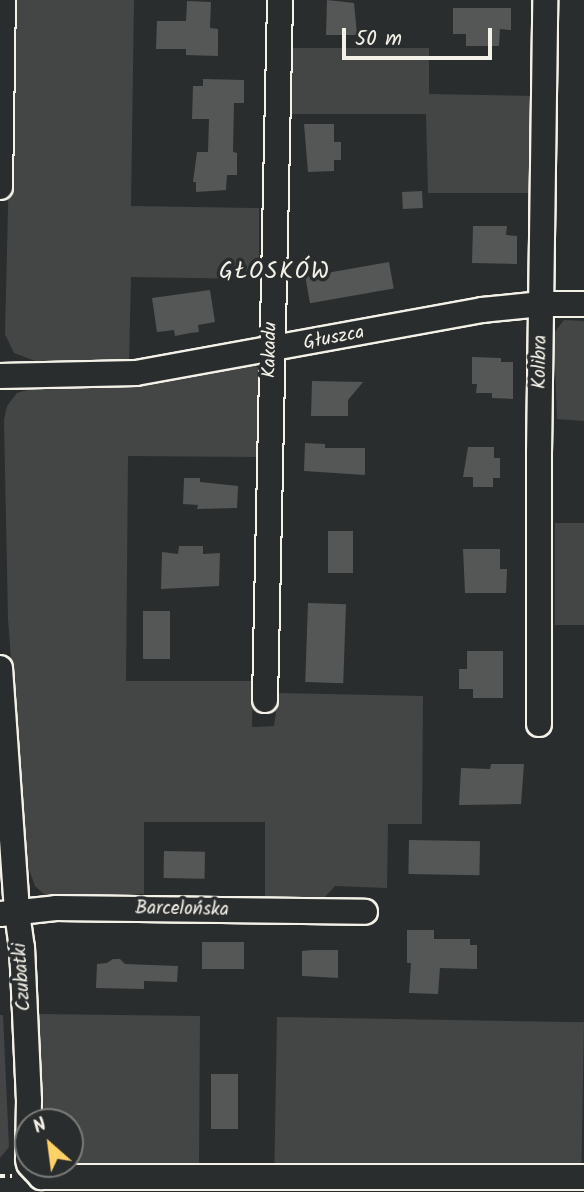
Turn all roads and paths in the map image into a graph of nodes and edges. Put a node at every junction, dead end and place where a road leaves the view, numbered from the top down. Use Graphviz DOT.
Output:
graph roads {
  1 [pos="3,0"];
  2 [pos="280,0"];
  3 [pos="545,0"];
  4 [pos="0,187"];
  5 [pos="542,304"];
  6 [pos="584,304"];
  7 [pos="271,351"];
  8 [pos="0,376"];
  9 [pos="0,668"];
  10 [pos="265,700"];
  11 [pos="539,724"];
  12 [pos="365,912"];
  13 [pos="8,913"];
  14 [pos="29,1108"];
  15 [pos="84,1168"];
  16 [pos="584,1177"];
  1 -- 4 [label="street"];
  2 -- 7 [label="street, Kakadu"];
  3 -- 5 [label="street, Kolibra"];
  5 -- 6 [label="street, Głuszca"];
  5 -- 7 [label="street, Głuszca"];
  5 -- 11 [label="street, Kolibra"];
  7 -- 8 [label="street, Głuszca"];
  7 -- 10 [label="street, Kakadu"];
  9 -- 13 [label="street, Czubatki"];
  12 -- 13 [label="street, Barcelońska"];
  13 -- 14 [label="street, Czubatki"];
  15 -- 16 [label="street"];
}
